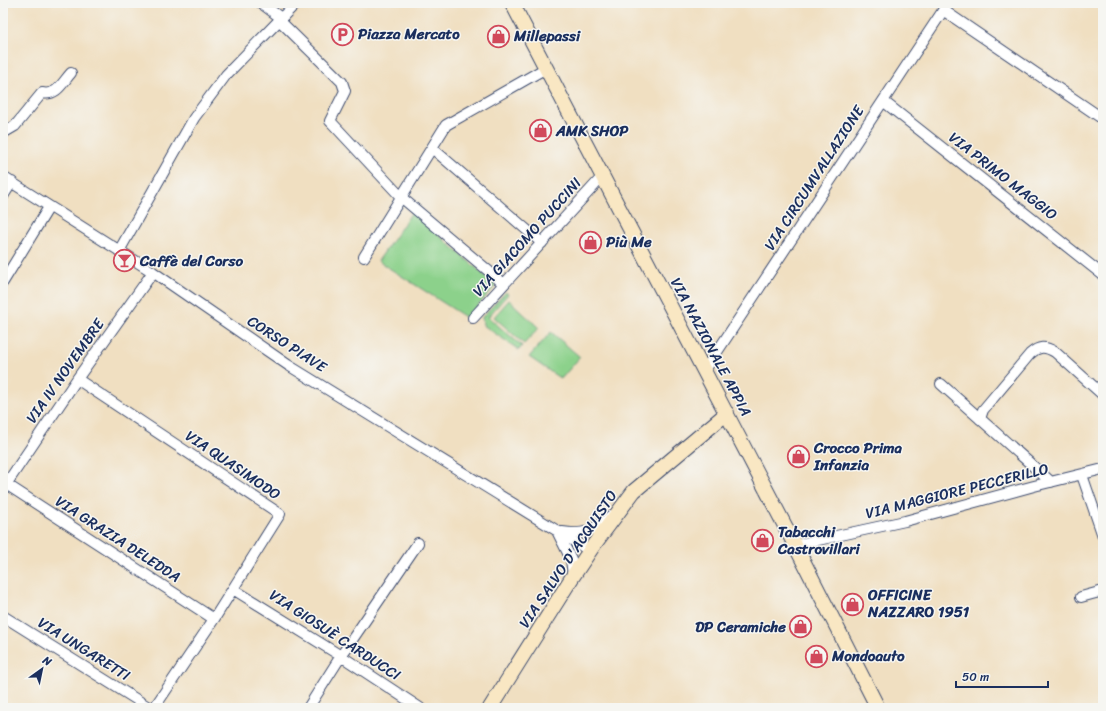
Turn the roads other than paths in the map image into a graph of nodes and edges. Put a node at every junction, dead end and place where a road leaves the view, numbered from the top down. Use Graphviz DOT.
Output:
graph roads {
  1 [pos="261,3"];
  2 [pos="296,3"];
  3 [pos="512,3"];
  4 [pos="945,6"];
  5 [pos="280,19"];
  6 [pos="546,68"];
  7 [pos="71,73"];
  8 [pos="883,101"];
  9 [pos="1103,119"];
  10 [pos="3,133"];
  11 [pos="432,148"];
  12 [pos="603,176"];
  13 [pos="7,180"];
  14 [pos="3,196"];
  15 [pos="401,197"];
  16 [pos="49,207"];
  17 [pos="542,243"];
  18 [pos="118,251"];
  19 [pos="364,257"];
  20 [pos="153,272"];
  21 [pos="1103,275"];
  22 [pos="3,282"];
  23 [pos="504,284"];
  24 [pos="474,318"];
  25 [pos="704,370"];
  26 [pos="77,379"];
  27 [pos="941,384"];
  28 [pos="1103,394"];
  29 [pos="727,413"];
  30 [pos="980,419"];
  31 [pos="1103,470"];
  32 [pos="1082,475"];
  33 [pos="1051,482"];
  34 [pos="5,487"];
  35 [pos="624,504"];
  36 [pos="557,531"];
  37 [pos="1103,536"];
  38 [pos="418,543"];
  39 [pos="795,545"];
  40 [pos="590,551"];
  41 [pos="573,576"];
  42 [pos="233,589"];
  43 [pos="1103,591"];
  44 [pos="1082,597"];
  45 [pos="3,616"];
  46 [pos="214,619"];
  47 [pos="341,656"];
  48 [pos="150,708"];
  49 [pos="154,708"];
  50 [pos="308,708"];
  51 [pos="420,708"];
  52 [pos="490,708"];
  53 [pos="878,708"];
  1 -- 5 [label="street"];
  2 -- 5 [label="street"];
  3 -- 6 [label="main road, VIA NAZIONALE APPIA"];
  4 -- 8 [label="street, VIA CIRCUMVALLAZIONE"];
  4 -- 9 [label="street"];
  5 -- 15 [label="street"];
  5 -- 18 [label="street"];
  6 -- 11 [label="street"];
  6 -- 12 [label="main road, VIA NAZIONALE APPIA"];
  7 -- 10 [label="street"];
  8 -- 21 [label="street, VIA PRIMO MAGGIO"];
  8 -- 25 [label="street, VIA CIRCUMVALLAZIONE"];
  11 -- 15 [label="street"];
  11 -- 17 [label="street"];
  12 -- 17 [label="street, VIA GIACOMO PUCCINI"];
  12 -- 25 [label="main road, VIA NAZIONALE APPIA"];
  13 -- 14 [label="street"];
  13 -- 16 [label="street, CORSO PIAVE"];
  15 -- 19 [label="street"];
  15 -- 23 [label="street"];
  16 -- 18 [label="street, CORSO PIAVE"];
  16 -- 22 [label="street"];
  17 -- 23 [label="street, VIA GIACOMO PUCCINI"];
  18 -- 20 [label="street, CORSO PIAVE"];
  20 -- 26 [label="street, VIA IV NOVEMBRE"];
  20 -- 36 [label="street, CORSO PIAVE"];
  23 -- 24 [label="street, VIA GIACOMO PUCCINI"];
  25 -- 29 [label="main road, VIA NAZIONALE APPIA"];
  26 -- 34 [label="street, VIA IV NOVEMBRE"];
  26 -- 42 [label="street, VIA QUASIMODO"];
  27 -- 30 [label="street"];
  28 -- 30 [label="street"];
  29 -- 35 [label="main road, VIA SALVO D'ACQUISTO"];
  29 -- 39 [label="main road, VIA NAZIONALE APPIA"];
  30 -- 33 [label="street"];
  31 -- 32 [label="street, VIA MAGGIORE PECCERILLO"];
  32 -- 33 [label="street, VIA MAGGIORE PECCERILLO"];
  32 -- 37 [label="street"];
  33 -- 39 [label="street, VIA MAGGIORE PECCERILLO"];
  34 -- 46 [label="street, VIA GRAZIA DELEDDA"];
  35 -- 36 [label="street, CORSO PIAVE"];
  35 -- 40 [label="main road, VIA SALVO D'ACQUISTO"];
  36 -- 40 [label="street, CORSO PIAVE"];
  36 -- 41 [label="street"];
  38 -- 47 [label="street"];
  39 -- 53 [label="main road, VIA NAZIONALE APPIA"];
  40 -- 41 [label="main road, VIA SALVO D'ACQUISTO"];
  41 -- 52 [label="main road, VIA SALVO D'ACQUISTO"];
  42 -- 46 [label="street, VIA QUASIMODO"];
  42 -- 47 [label="street, VIA GIOSUÈ CARDUCCI"];
  43 -- 44 [label="street"];
  45 -- 48 [label="street, VIA UNGARETTI"];
  46 -- 49 [label="street, VIA QUASIMODO"];
  47 -- 50 [label="street"];
  47 -- 51 [label="street, VIA GIOSUÈ CARDUCCI"];
}
